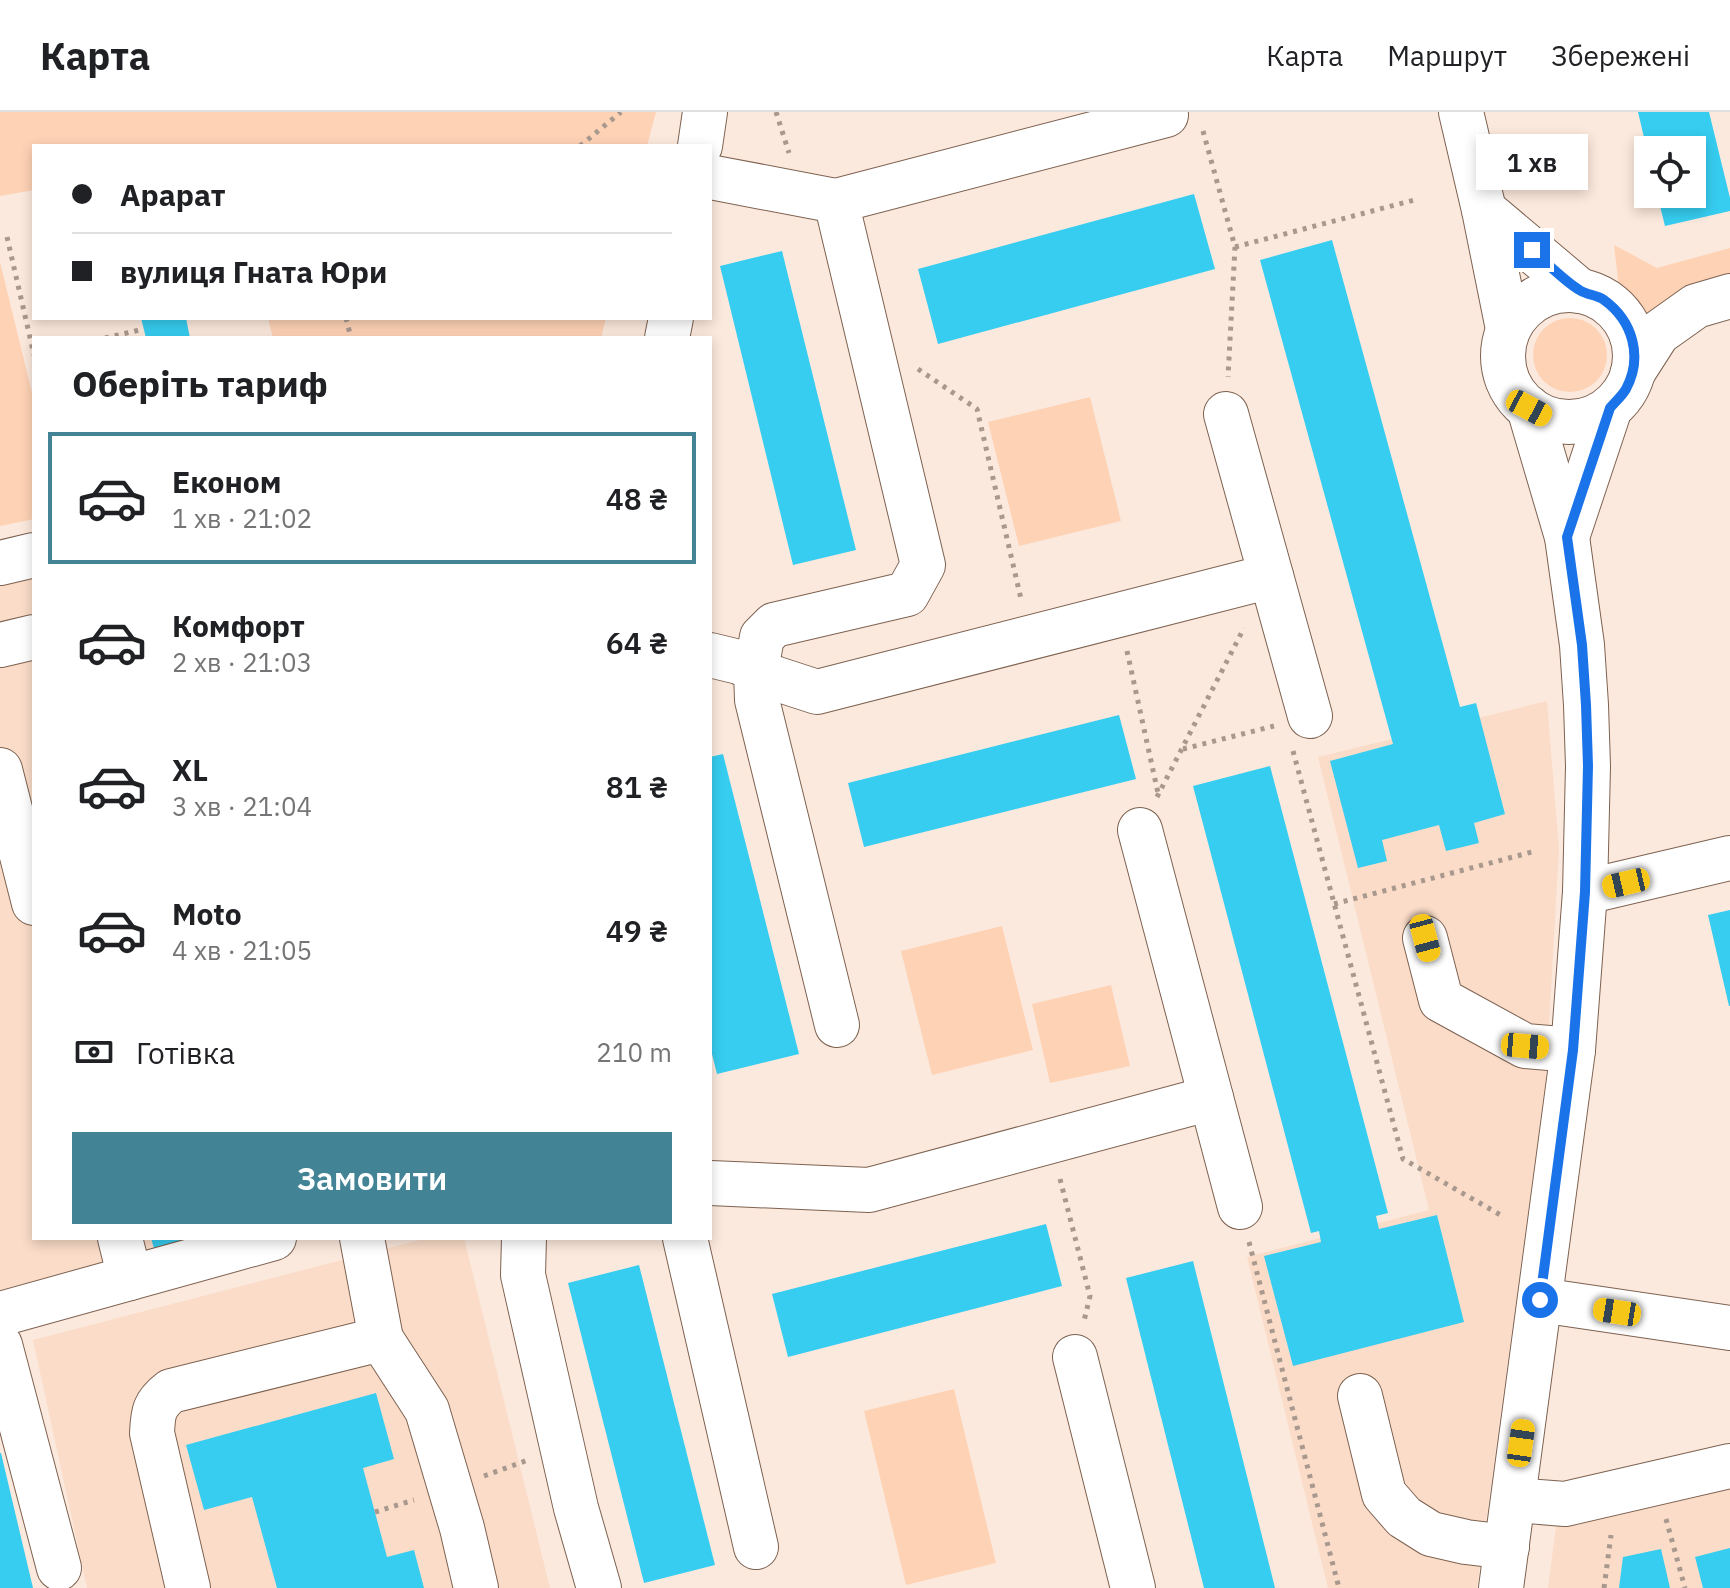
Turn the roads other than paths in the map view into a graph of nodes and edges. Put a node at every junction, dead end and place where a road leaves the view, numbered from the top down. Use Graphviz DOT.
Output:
graph roads {
  1 [pos="705,112"];
  2 [pos="1461,112"];
  3 [pos="1184,121"];
  4 [pos="700,144"];
  5 [pos="712,177"];
  6 [pos="836,201"];
  7 [pos="1484,210"];
  8 [pos="1580,291"];
  9 [pos="1730,296"];
  10 [pos="1508,329"];
  11 [pos="1633,372"];
  12 [pos="1529,408"];
  13 [pos="1610,408"];
  14 [pos="1226,414"];
  15 [pos="1567,537"];
  16 [pos="32,555"];
  17 [pos="0,563"];
  18 [pos="1271,576"];
  19 [pos="32,637"];
  20 [pos="0,645"];
  21 [pos="712,655"];
  22 [pos="756,670"];
  23 [pos="1298,720"];
  24 [pos="0,770"];
  25 [pos="1150,812"];
  26 [pos="1730,858"];
  27 [pos="1585,892"];
  28 [pos="32,895"];
  29 [pos="1425,938"];
  30 [pos="837,1025"];
  31 [pos="1573,1050"];
  32 [pos="1211,1098"];
  33 [pos="712,1183"];
  34 [pos="1240,1207"];
  35 [pos="259,1240"];
  36 [pos="362,1240"];
  37 [pos="524,1240"];
  38 [pos="685,1240"];
  39 [pos="125,1258"];
  40 [pos="1540,1300"];
  41 [pos="0,1314"];
  42 [pos="1730,1328"];
  43 [pos="381,1339"];
  44 [pos="0,1345"];
  45 [pos="1075,1357"];
  46 [pos="1360,1396"];
  47 [pos="1730,1466"];
  48 [pos="1514,1500"];
  49 [pos="756,1547"];
  50 [pos="1504,1567"];
  51 [pos="59,1568"];
  52 [pos="188,1588"];
  53 [pos="476,1588"];
  54 [pos="599,1588"];
  55 [pos="1133,1588"];
  1 -- 4 [label="street"];
  2 -- 7 [label="street"];
  3 -- 6 [label="street"];
  5 -- 6 [label="street"];
  6 -- 22 [label="street"];
  7 -- 8 [label="street"];
  7 -- 10 [label="street"];
  8 -- 10 [label="street"];
  8 -- 11 [label="street"];
  9 -- 11 [label="street"];
  10 -- 12 [label="street"];
  11 -- 13 [label="street"];
  12 -- 13 [label="street"];
  12 -- 15 [label="street"];
  13 -- 15 [label="street"];
  14 -- 18 [label="street"];
  15 -- 27 [label="street"];
  16 -- 17 [label="street"];
  18 -- 22 [label="street"];
  18 -- 23 [label="street"];
  19 -- 20 [label="street"];
  21 -- 22 [label="street"];
  22 -- 30 [label="street"];
  24 -- 28 [label="street"];
  25 -- 32 [label="street"];
  26 -- 27 [label="street"];
  27 -- 31 [label="street"];
  29 -- 31 [label="street"];
  31 -- 40 [label="street"];
  32 -- 33 [label="street"];
  32 -- 34 [label="street"];
  35 -- 39 [label="street"];
  36 -- 43 [label="street"];
  37 -- 54 [label="street"];
  38 -- 49 [label="street"];
  39 -- 41 [label="street"];
  40 -- 42 [label="street"];
  40 -- 48 [label="street"];
  43 -- 52 [label="street"];
  43 -- 53 [label="street"];
  44 -- 51 [label="street"];
  45 -- 55 [label="street"];
  46 -- 50 [label="street"];
  47 -- 48 [label="street"];
  48 -- 50 [label="street"];
}
